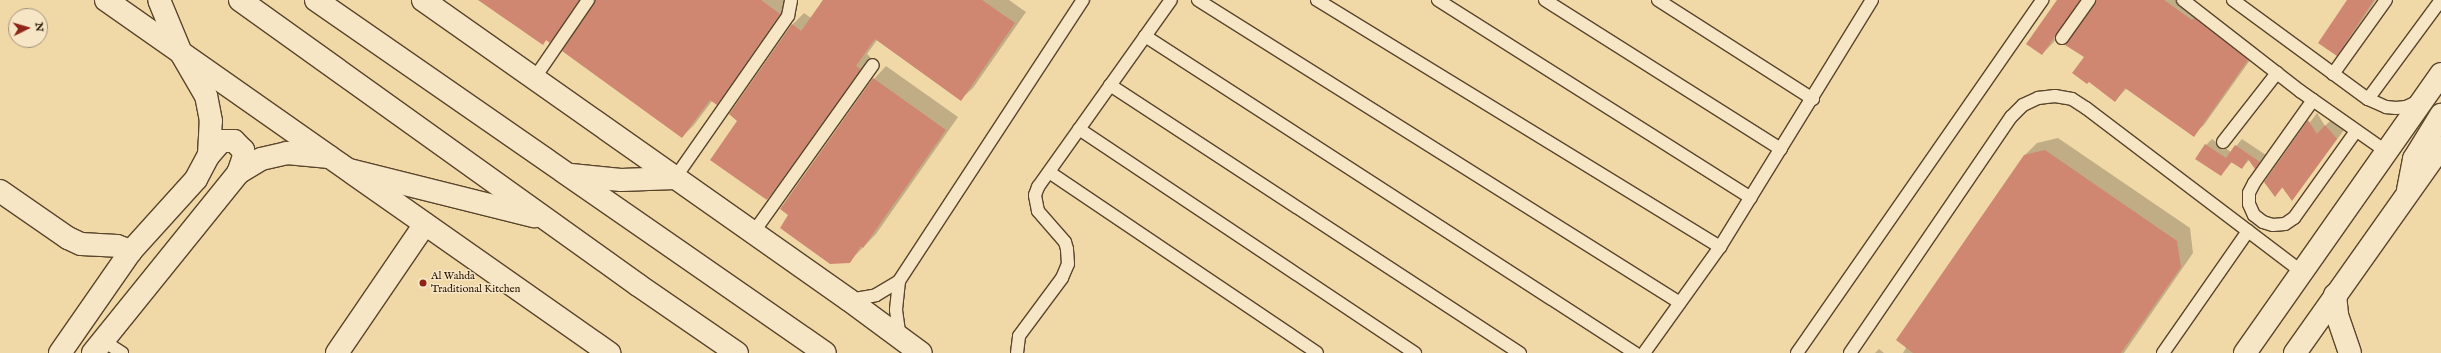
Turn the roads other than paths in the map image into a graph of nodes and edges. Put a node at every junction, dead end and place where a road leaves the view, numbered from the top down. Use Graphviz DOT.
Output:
graph roads {
  1 [pos="106,0"];
  2 [pos="159,0"];
  3 [pos="240,0"];
  4 [pos="316,0"];
  5 [pos="423,0"];
  6 [pos="588,0"];
  7 [pos="791,0"];
  8 [pos="1083,0"];
  9 [pos="1171,0"];
  10 [pos="1198,0"];
  11 [pos="1317,0"];
  12 [pos="1438,0"];
  13 [pos="1546,0"];
  14 [pos="1658,0"];
  15 [pos="1872,0"];
  16 [pos="2042,0"];
  17 [pos="2089,0"];
  18 [pos="2183,0"];
  19 [pos="2233,0"];
  20 [pos="2386,0"];
  21 [pos="2441,0"];
  22 [pos="1145,36"];
  23 [pos="2062,38"];
  24 [pos="182,53"];
  25 [pos="873,65"];
  26 [pos="2277,73"];
  27 [pos="2333,74"];
  28 [pos="2441,74"];
  29 [pos="534,79"];
  30 [pos="1110,85"];
  31 [pos="1813,99"];
  32 [pos="2368,99"];
  33 [pos="2424,99"];
  34 [pos="2313,100"];
  35 [pos="2441,115"];
  36 [pos="1079,129"];
  37 [pos="2356,131"];
  38 [pos="2223,142"];
  39 [pos="2441,147"];
  40 [pos="1781,150"];
  41 [pos="2387,152"];
  42 [pos="209,155"];
  43 [pos="329,157"];
  44 [pos="349,170"];
  45 [pos="1049,172"];
  46 [pos="238,173"];
  47 [pos="568,174"];
  48 [pos="676,178"];
  49 [pos="0,191"];
  50 [pos="2408,195"];
  51 [pos="1751,198"];
  52 [pos="545,218"];
  53 [pos="425,224"];
  54 [pos="2248,231"];
  55 [pos="753,233"];
  56 [pos="1720,247"];
  57 [pos="131,251"];
  58 [pos="2302,272"];
  59 [pos="899,281"];
  60 [pos="2334,295"];
  61 [pos="849,300"];
  62 [pos="1680,303"];
  63 [pos="900,339"];
  64 [pos="98,346"];
  65 [pos="60,353"];
  66 [pos="122,353"];
  67 [pos="337,353"];
  68 [pos="609,353"];
  69 [pos="737,353"];
  70 [pos="825,353"];
  71 [pos="922,353"];
  72 [pos="1017,353"];
  73 [pos="1317,353"];
  74 [pos="1415,353"];
  75 [pos="1520,353"];
  76 [pos="1636,353"];
  77 [pos="1644,353"];
  78 [pos="1796,353"];
  79 [pos="1850,353"];
  80 [pos="2163,353"];
  81 [pos="2246,353"];
  82 [pos="2294,353"];
  83 [pos="2350,353"];
  1 -- 24 [label="street"];
  2 -- 24 [label="street"];
  3 -- 52 [label="street"];
  4 -- 47 [label="street"];
  5 -- 29 [label="street"];
  6 -- 29 [label="lane"];
  7 -- 48 [label="lane"];
  8 -- 59 [label="lane"];
  9 -- 22 [label="lane"];
  10 -- 62 [label="lane"];
  11 -- 56 [label="lane"];
  12 -- 51 [label="lane"];
  13 -- 40 [label="lane"];
  14 -- 31 [label="lane"];
  15 -- 31 [label="lane"];
  16 -- 78 [label="lane"];
  17 -- 23 [label="lane"];
  18 -- 26 [label="lane"];
  19 -- 27 [label="lane"];
  20 -- 27 [label="lane"];
  21 -- 32 [label="lane"];
  22 -- 30 [label="lane"];
  22 -- 76 [label="lane"];
  24 -- 42 [label="street"];
  24 -- 43 [label="street"];
  25 -- 55 [label="lane"];
  26 -- 34 [label="lane"];
  26 -- 38 [label="lane"];
  27 -- 32 [label="lane"];
  28 -- 33 [label="street"];
  29 -- 48 [label="street"];
  30 -- 36 [label="lane"];
  30 -- 75 [label="lane"];
  31 -- 40 [label="lane"];
  32 -- 33 [label="lane"];
  33 -- 41 [label="street"];
  34 -- 37 [label="lane"];
  34 -- 37 [label="lane"];
  35 -- 50 [label="street"];
  36 -- 45 [label="lane"];
  36 -- 74 [label="lane"];
  37 -- 41 [label="lane"];
  39 -- 50 [label="street"];
  40 -- 51 [label="lane"];
  41 -- 58 [label="street"];
  42 -- 46 [label="street"];
  42 -- 57 [label="street"];
  43 -- 44 [label="street"];
  43 -- 46 [label="street"];
  44 -- 52 [label="street"];
  44 -- 53 [label="street"];
  45 -- 72 [label="lane"];
  45 -- 73 [label="lane"];
  46 -- 64 [label="street"];
  47 -- 48 [label="street"];
  47 -- 70 [label="street"];
  48 -- 55 [label="street"];
  49 -- 57 [label="street"];
  50 -- 60 [label="street"];
  51 -- 56 [label="lane"];
  52 -- 69 [label="street"];
  53 -- 67 [label="street"];
  53 -- 68 [label="street"];
  54 -- 58 [label="lane"];
  54 -- 79 [label="lane"];
  54 -- 80 [label="lane"];
  55 -- 61 [label="street"];
  56 -- 62 [label="lane"];
  57 -- 65 [label="street"];
  58 -- 81 [label="street"];
  59 -- 61 [label="lane"];
  59 -- 63 [label="lane"];
  60 -- 82 [label="street"];
  60 -- 83 [label="street"];
  61 -- 63 [label="street"];
  62 -- 77 [label="lane"];
  63 -- 71 [label="street"];
  64 -- 66 [label="lane"];
}
